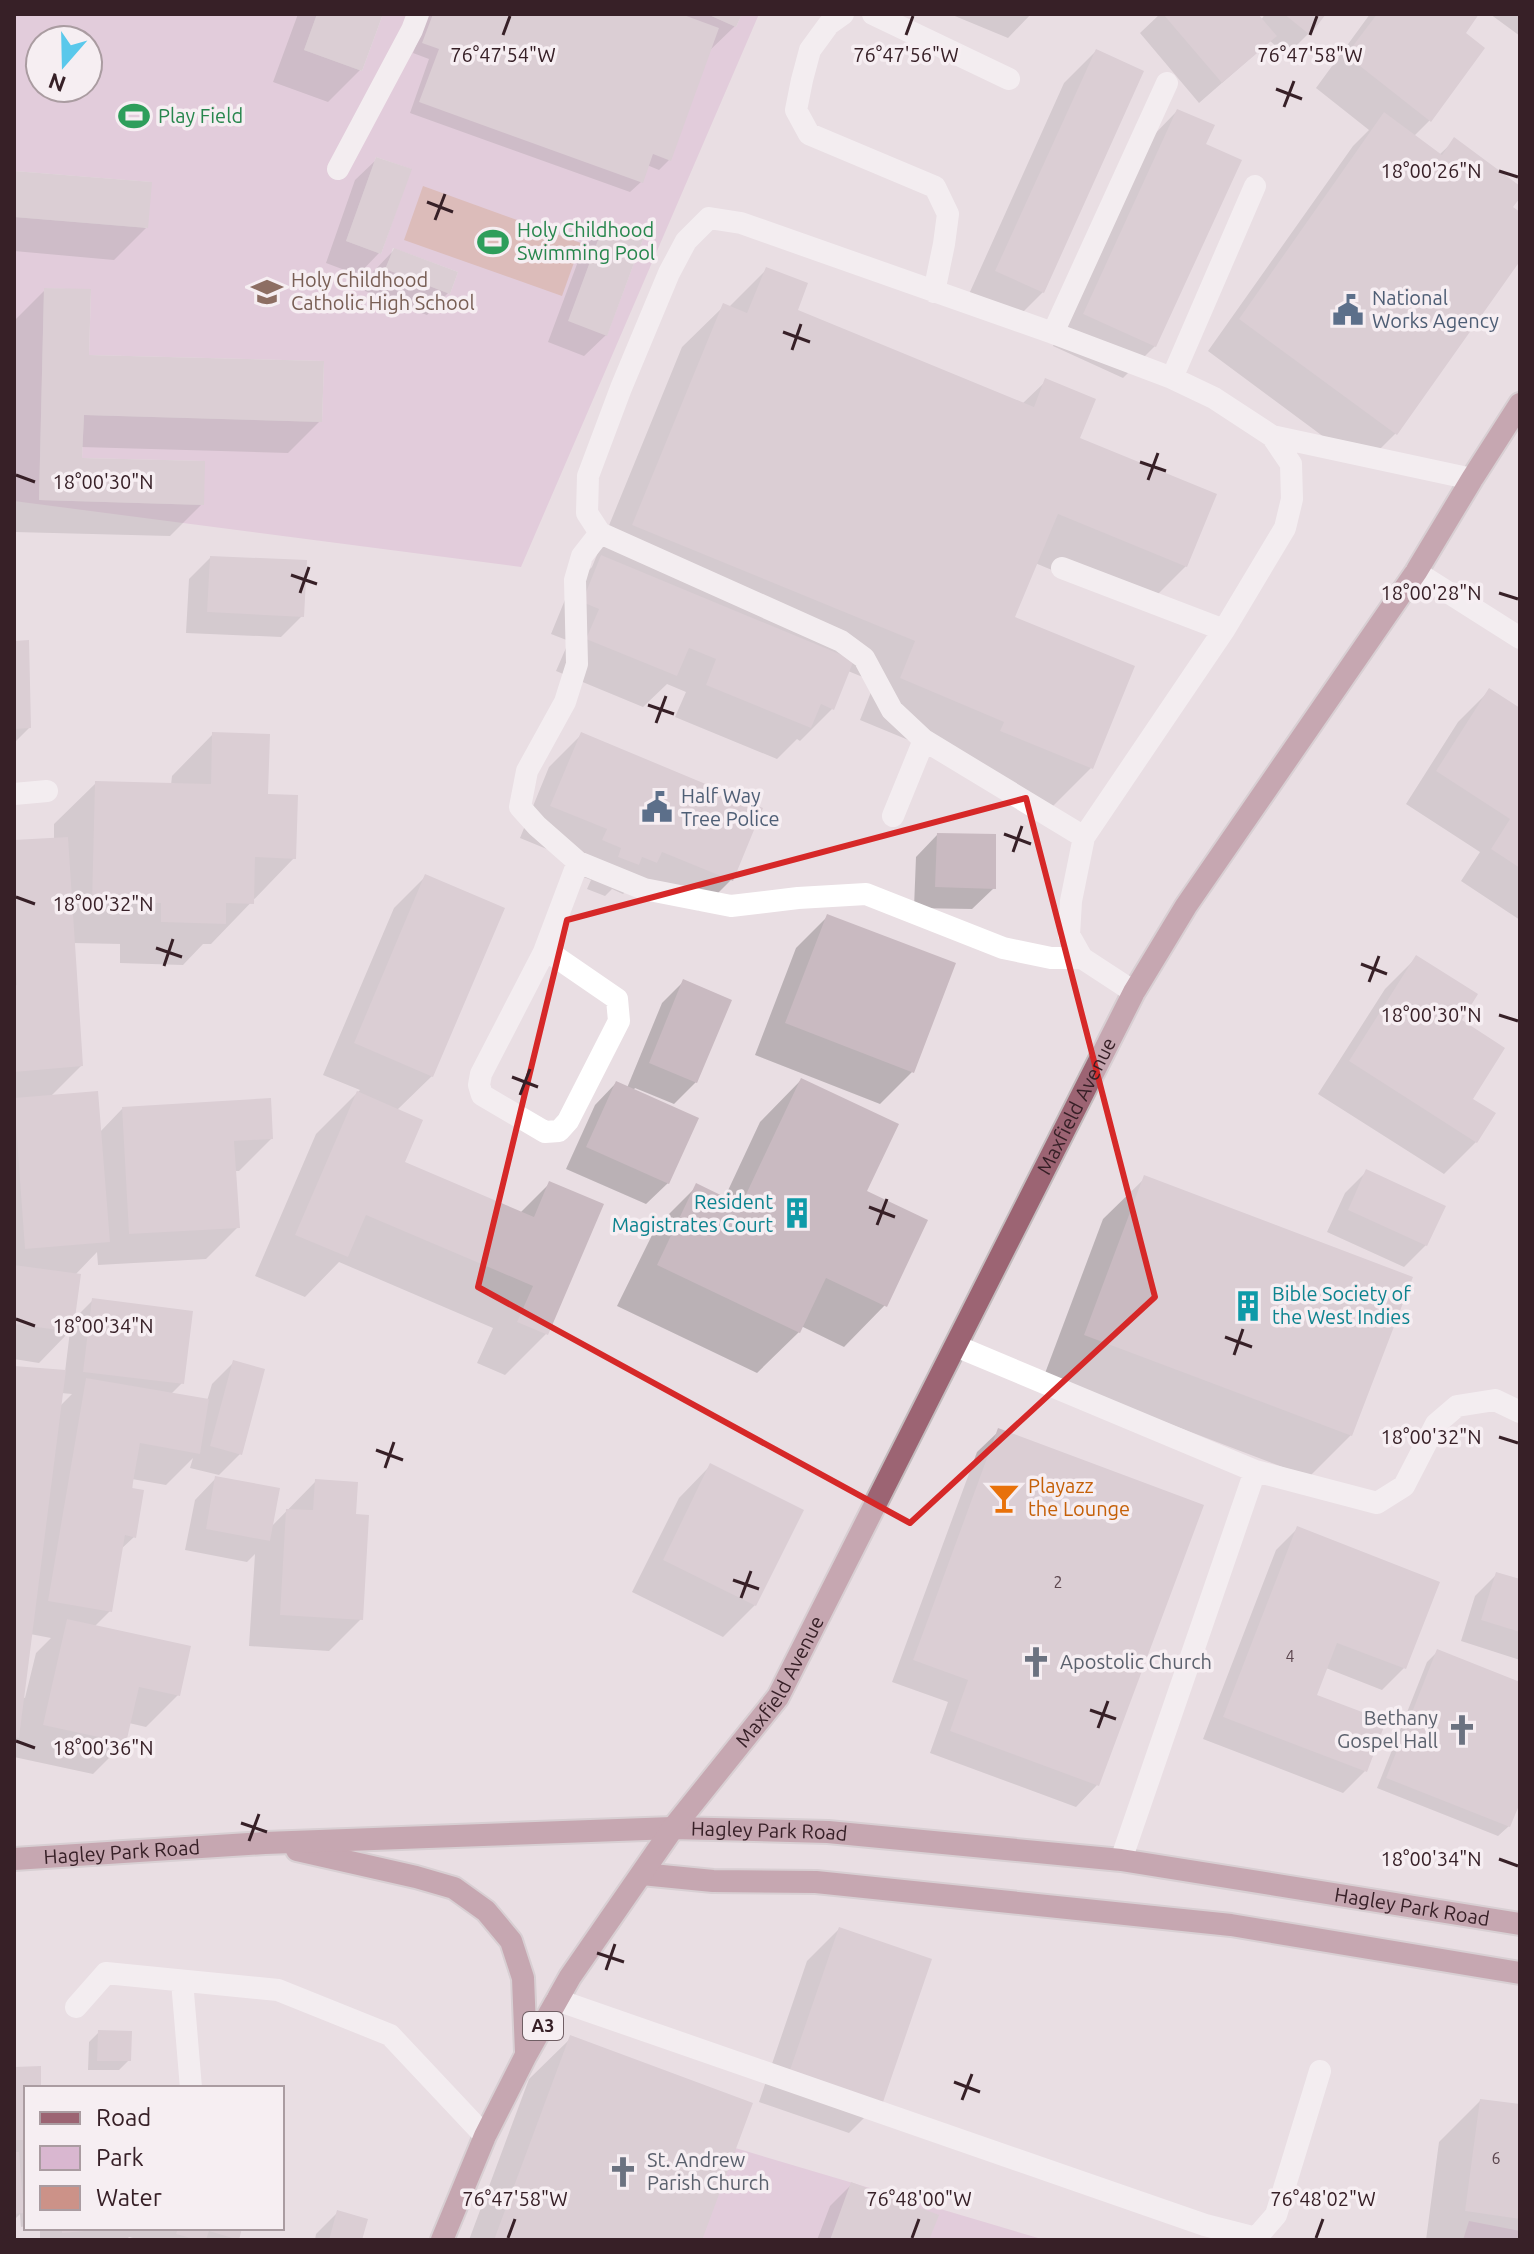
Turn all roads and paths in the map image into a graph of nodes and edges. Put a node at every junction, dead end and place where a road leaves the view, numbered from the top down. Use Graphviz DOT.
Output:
graph roads {
  1 [pos="418,14"];
  2 [pos="843,14"];
  3 [pos="873,14"];
  4 [pos="1009,79"];
  5 [pos="1167,83"];
  6 [pos="338,169"];
  7 [pos="1255,186"];
  8 [pos="934,292"];
  9 [pos="1053,333"];
  10 [pos="1172,378"];
  11 [pos="1520,404"];
  12 [pos="1272,436"];
  13 [pos="1472,479"];
  14 [pos="600,533"];
  15 [pos="1062,568"];
  16 [pos="1416,572"];
  17 [pos="1224,630"];
  18 [pos="1520,638"];
  19 [pos="924,740"];
  20 [pos="47,791"];
  21 [pos="14,794"];
  22 [pos="893,816"];
  23 [pos="1084,837"];
  24 [pos="578,862"];
  25 [pos="544,952"];
  26 [pos="1082,958"];
  27 [pos="1134,992"];
  28 [pos="956,1346"];
  29 [pos="1520,1412"];
  30 [pos="1255,1471"];
  31 [pos="673,1828"];
  32 [pos="265,1843"];
  33 [pos="14,1859"];
  34 [pos="1121,1860"];
  35 [pos="642,1874"];
  36 [pos="1520,1924"];
  37 [pos="1520,1973"];
  38 [pos="182,1981"];
  39 [pos="557,2000"];
  40 [pos="76,2007"];
  41 [pos="526,2055"];
  42 [pos="1320,2071"];
  43 [pos="191,2086"];
  44 [pos="485,2136"];
  45 [pos="442,2240"];
  1 -- 6 [label="street"];
  2 -- 8 [label="street"];
  3 -- 4 [label="street"];
  5 -- 9 [label="street"];
  7 -- 10 [label="street"];
  8 -- 9 [label="street"];
  8 -- 14 [label="street"];
  9 -- 10 [label="street"];
  10 -- 12 [label="street"];
  11 -- 13 [label="main road, Maxfield Avenue"];
  12 -- 13 [label="street"];
  12 -- 17 [label="street"];
  13 -- 16 [label="main road, Maxfield Avenue"];
  14 -- 19 [label="street"];
  14 -- 24 [label="street"];
  15 -- 17 [label="street"];
  16 -- 18 [label="street"];
  16 -- 27 [label="main road, Maxfield Avenue"];
  17 -- 23 [label="street"];
  19 -- 22 [label="street"];
  19 -- 23 [label="street"];
  20 -- 21 [label="street"];
  23 -- 26 [label="street"];
  24 -- 25 [label="street"];
  24 -- 26 [label="street"];
  25 -- 25 [label="street"];
  26 -- 27 [label="street"];
  27 -- 28 [label="main road, Maxfield Avenue"];
  28 -- 30 [label="street"];
  28 -- 31 [label="main road, Maxfield Avenue"];
  29 -- 30 [label="street"];
  30 -- 34 [label="street"];
  31 -- 32 [label="main road, Hagley Park Road"];
  31 -- 34 [label="main road, Hagley Park Road"];
  31 -- 35 [label="main road, A3"];
  32 -- 33 [label="main road, Hagley Park Road"];
  32 -- 41 [label="main road"];
  34 -- 36 [label="main road, Hagley Park Road"];
  35 -- 37 [label="main road"];
  35 -- 39 [label="main road, A3"];
  38 -- 40 [label="street"];
  38 -- 43 [label="street"];
  38 -- 44 [label="street"];
  39 -- 41 [label="main road, A3"];
  39 -- 42 [label="street"];
  41 -- 44 [label="main road, A3"];
  44 -- 45 [label="main road, A3"];
}
